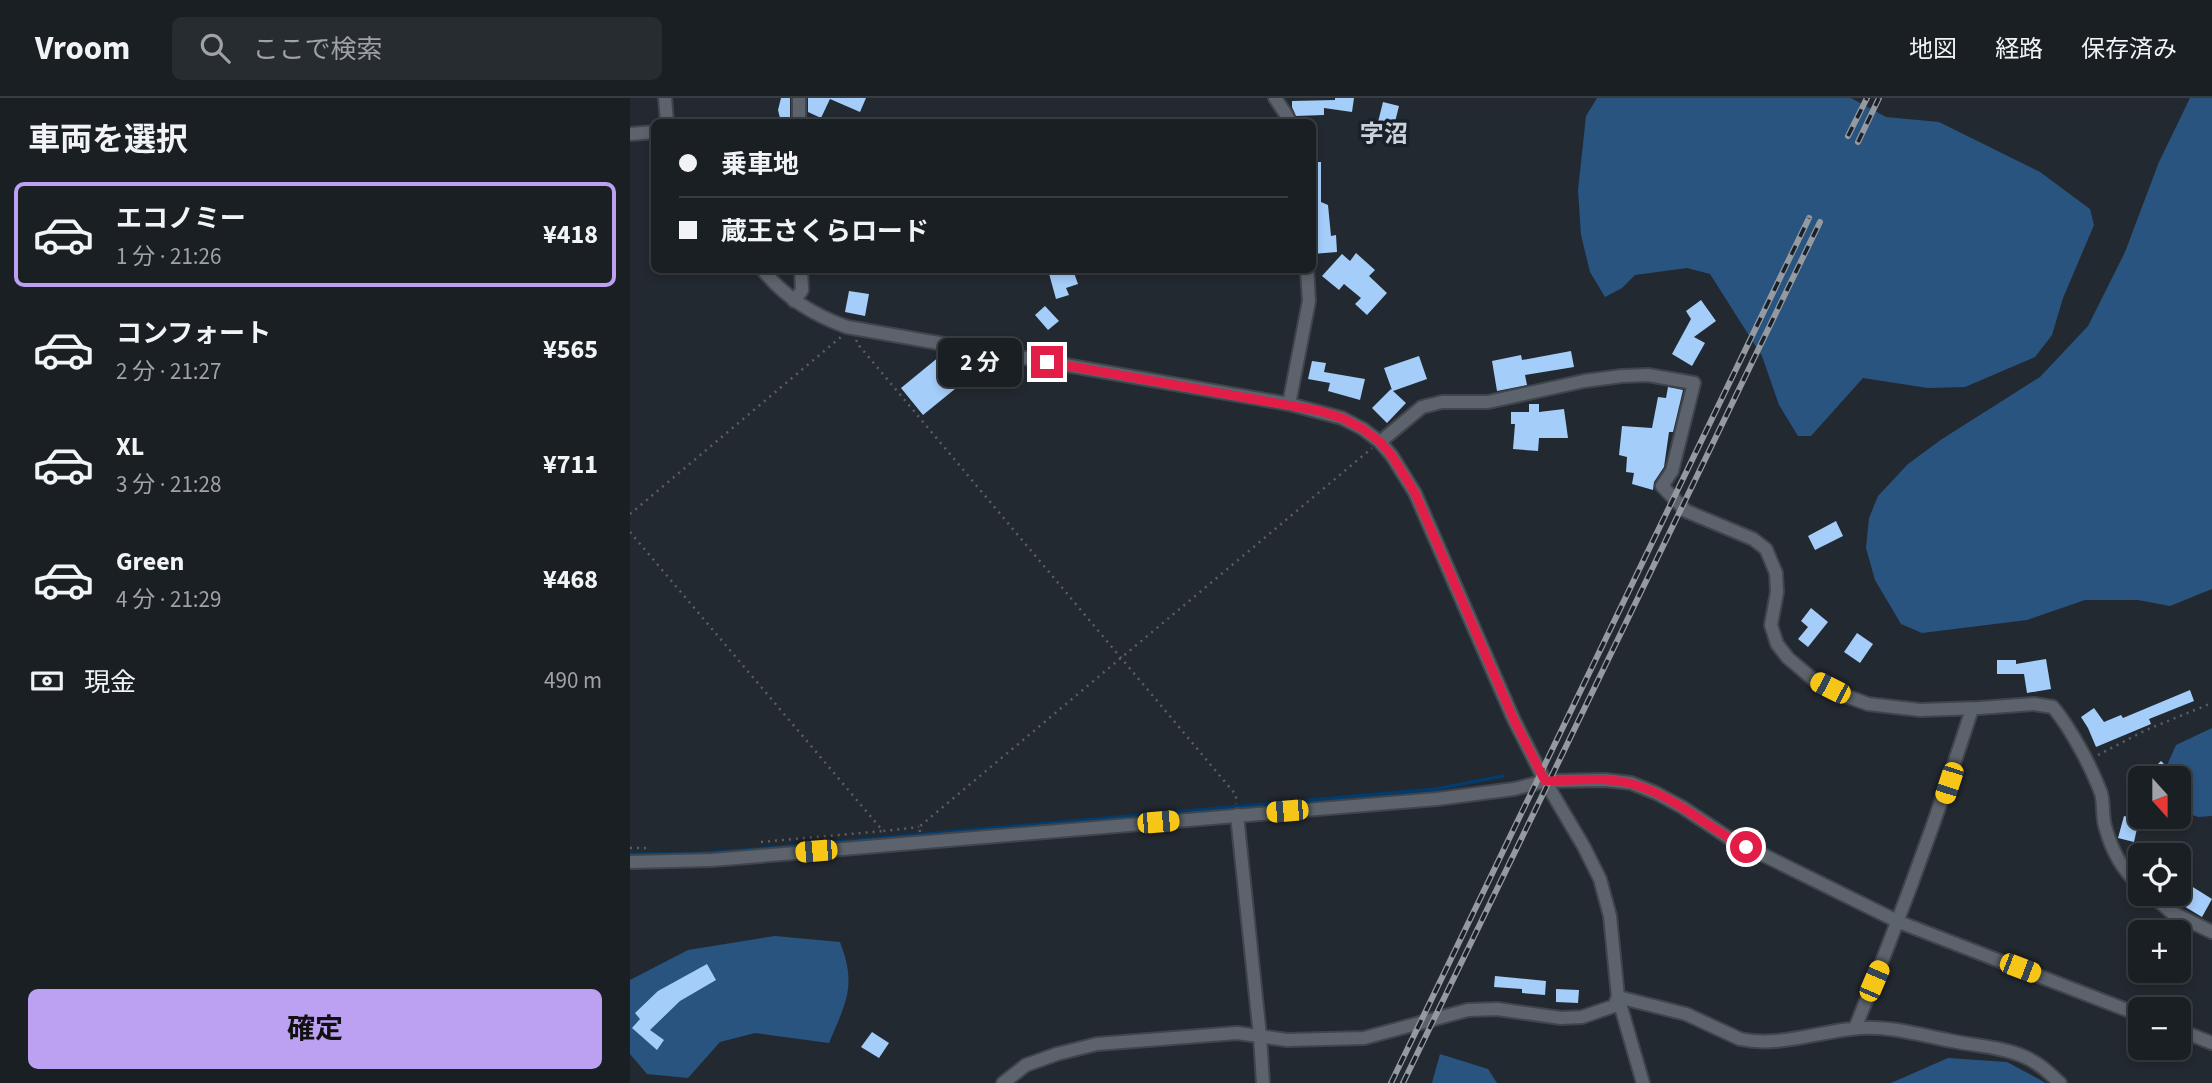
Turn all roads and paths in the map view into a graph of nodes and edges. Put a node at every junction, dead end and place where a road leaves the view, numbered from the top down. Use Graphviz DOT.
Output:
graph roads {
  1 [pos="665,98"];
  2 [pos="799,98"];
  3 [pos="1275,98"];
  4 [pos="667,119"];
  5 [pos="799,119"];
  6 [pos="1288,119"];
  7 [pos="651,132"];
  8 [pos="630,134"];
  9 [pos="766,273"];
  10 [pos="801,273"];
  11 [pos="1307,273"];
  12 [pos="794,301"];
  13 [pos="853,329"];
  14 [pos="1289,404"];
  15 [pos="1380,442"];
  16 [pos="630,514"];
  17 [pos="630,533"];
  18 [pos="1120,657"];
  19 [pos="2212,703"];
  20 [pos="1972,709"];
  21 [pos="2086,762"];
  22 [pos="1545,781"];
  23 [pos="1237,808"];
  24 [pos="883,831"];
  25 [pos="760,842"];
  26 [pos="630,848"];
  27 [pos="651,848"];
  28 [pos="630,862"];
  29 [pos="2128,876"];
  30 [pos="2165,906"];
  31 [pos="1899,922"];
  32 [pos="2212,932"];
  33 [pos="1618,997"];
  34 [pos="2128,1010"];
  35 [pos="1854,1028"];
  36 [pos="2191,1035"];
  37 [pos="1260,1036"];
  38 [pos="2212,1043"];
  39 [pos="1003,1083"];
  40 [pos="1263,1083"];
  41 [pos="1643,1083"];
  42 [pos="2060,1083"];
  1 -- 4 [label="street"];
  2 -- 5 [label="street"];
  3 -- 6 [label="street"];
  7 -- 8 [label="street"];
  9 -- 12 [label="street"];
  10 -- 12 [label="street"];
  11 -- 14 [label="street"];
  12 -- 13 [label="street"];
  13 -- 14 [label="street"];
  13 -- 16 [label="path"];
  13 -- 18 [label="path"];
  14 -- 15 [label="street"];
  15 -- 18 [label="path"];
  15 -- 20 [label="street"];
  15 -- 22 [label="street"];
  17 -- 24 [label="path"];
  18 -- 23 [label="path"];
  18 -- 24 [label="path"];
  19 -- 21 [label="path"];
  20 -- 21 [label="street"];
  20 -- 31 [label="street"];
  21 -- 29 [label="street"];
  22 -- 23 [label="street"];
  22 -- 31 [label="street"];
  22 -- 33 [label="street"];
  23 -- 28 [label="street"];
  23 -- 37 [label="street"];
  24 -- 25 [label="path"];
  26 -- 27 [label="path"];
  30 -- 32 [label="street"];
  31 -- 34 [label="street"];
  31 -- 35 [label="street"];
  33 -- 35 [label="street"];
  33 -- 37 [label="street"];
  33 -- 41 [label="street"];
  35 -- 42 [label="street"];
  36 -- 38 [label="street"];
  37 -- 39 [label="street"];
  37 -- 40 [label="street"];
}
